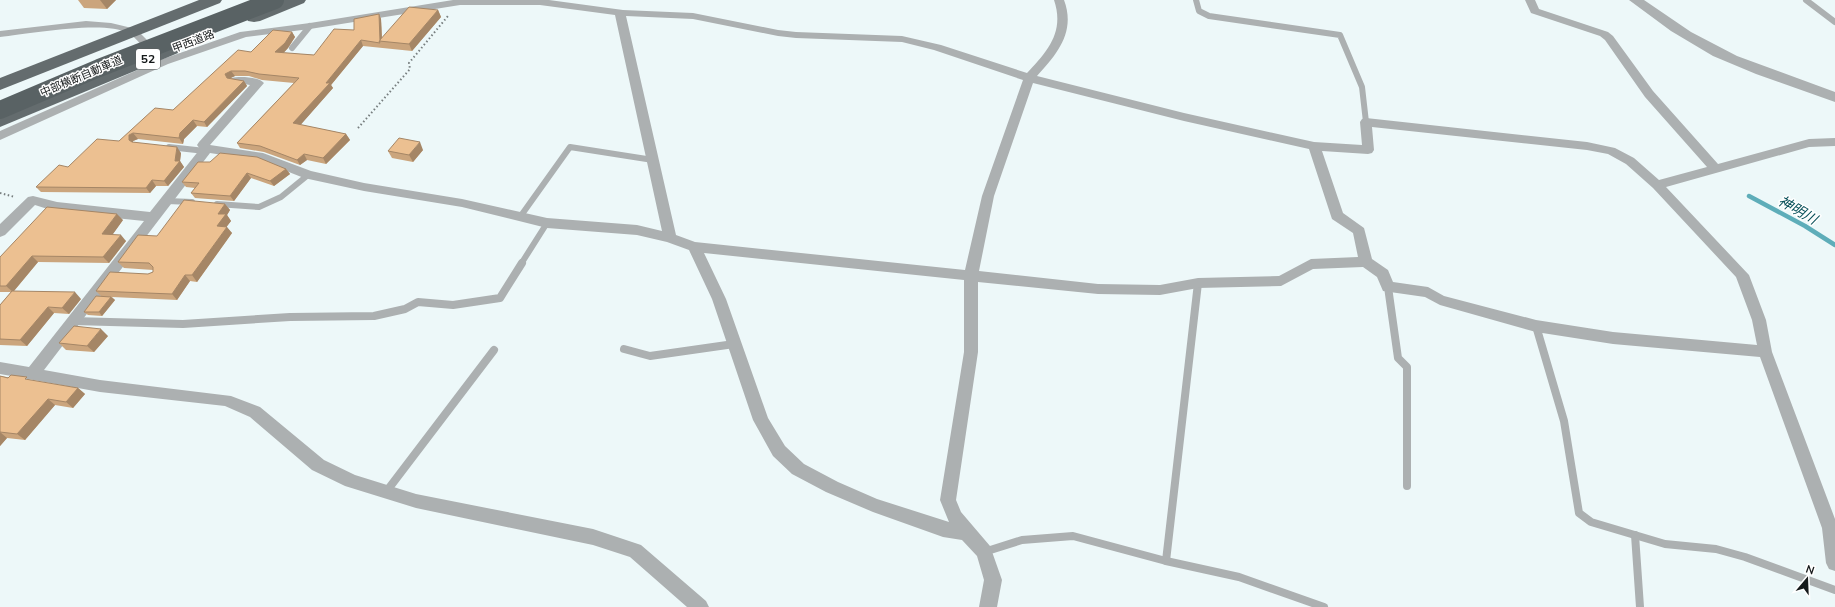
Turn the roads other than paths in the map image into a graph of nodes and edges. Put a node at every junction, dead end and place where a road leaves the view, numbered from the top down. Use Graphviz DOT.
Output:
graph roads {
  1 [pos="214,0"];
  2 [pos="275,0"];
  3 [pos="298,0"];
  4 [pos="1059,0"];
  5 [pos="1196,0"];
  6 [pos="1530,0"];
  7 [pos="1636,0"];
  8 [pos="1806,0"];
  9 [pos="620,13"];
  10 [pos="1835,22"];
  11 [pos="310,26"];
  12 [pos="132,31"];
  13 [pos="0,34"];
  14 [pos="292,48"];
  15 [pos="160,59"];
  16 [pos="1029,78"];
  17 [pos="236,80"];
  18 [pos="0,84"];
  19 [pos="1835,97"];
  20 [pos="0,110"];
  21 [pos="0,121"];
  22 [pos="1366,122"];
  23 [pos="0,136"];
  24 [pos="1835,142"];
  25 [pos="160,146"];
  26 [pos="1314,146"];
  27 [pos="206,150"];
  28 [pos="653,160"];
  29 [pos="1716,168"];
  30 [pos="308,175"];
  31 [pos="1657,185"];
  32 [pos="167,201"];
  33 [pos="198,203"];
  34 [pos="213,204"];
  35 [pos="154,217"];
  36 [pos="520,217"];
  37 [pos="547,223"];
  38 [pos="0,232"];
  39 [pos="670,238"];
  40 [pos="694,247"];
  41 [pos="1366,262"];
  42 [pos="971,276"];
  43 [pos="1198,283"];
  44 [pos="1388,287"];
  45 [pos="73,321"];
  46 [pos="1536,326"];
  47 [pos="734,344"];
  48 [pos="624,349"];
  49 [pos="494,350"];
  50 [pos="1765,352"];
  51 [pos="2,370"];
  52 [pos="34,373"];
  53 [pos="1407,486"];
  54 [pos="386,492"];
  55 [pos="967,533"];
  56 [pos="1635,535"];
  57 [pos="984,552"];
  58 [pos="1166,561"];
  59 [pos="1835,563"];
  60 [pos="1835,590"];
  61 [pos="700,607"];
  62 [pos="988,607"];
  63 [pos="1324,607"];
  64 [pos="1640,607"];
  1 -- 12 [label="highway, 52"];
  2 -- 20 [label="highway, 中部横断自動車道, bridge"];
  3 -- 15 [label="highway, 甲西道路 / 52"];
  4 -- 16 [label="street"];
  5 -- 22 [label="lane"];
  6 -- 29 [label="street"];
  7 -- 19 [label="street"];
  8 -- 10 [label="lane"];
  9 -- 11 [label="street"];
  9 -- 16 [label="street"];
  9 -- 28 [label="street"];
  11 -- 14 [label="lane"];
  11 -- 15 [label="street"];
  12 -- 13 [label="street"];
  12 -- 15 [label="street"];
  12 -- 18 [label="highway, 52"];
  15 -- 21 [label="highway, 甲西道路 / 52"];
  15 -- 23 [label="street"];
  16 -- 26 [label="street"];
  16 -- 42 [label="street"];
  17 -- 27 [label="street"];
  22 -- 26 [label="street"];
  22 -- 31 [label="street"];
  24 -- 29 [label="street"];
  25 -- 27 [label="lane"];
  26 -- 41 [label="street"];
  27 -- 30 [label="street"];
  27 -- 32 [label="street"];
  28 -- 36 [label="lane"];
  28 -- 39 [label="street"];
  29 -- 31 [label="street"];
  30 -- 34 [label="lane"];
  30 -- 36 [label="street"];
  31 -- 50 [label="street"];
  32 -- 33 [label="lane"];
  32 -- 35 [label="street"];
  35 -- 38 [label="street"];
  35 -- 45 [label="street"];
  36 -- 37 [label="street"];
  37 -- 39 [label="street"];
  37 -- 45 [label="lane"];
  39 -- 40 [label="street"];
  40 -- 42 [label="street"];
  40 -- 47 [label="street"];
  41 -- 43 [label="street"];
  41 -- 44 [label="street"];
  42 -- 43 [label="street"];
  42 -- 55 [label="street"];
  43 -- 58 [label="lane"];
  44 -- 46 [label="street"];
  44 -- 53 [label="lane"];
  45 -- 52 [label="street"];
  46 -- 50 [label="street"];
  46 -- 56 [label="lane"];
  47 -- 48 [label="lane"];
  47 -- 55 [label="street"];
  49 -- 54 [label="lane"];
  50 -- 59 [label="street"];
  51 -- 52 [label="street"];
  52 -- 54 [label="street"];
  54 -- 61 [label="street"];
  55 -- 57 [label="street"];
  56 -- 60 [label="lane"];
  56 -- 64 [label="lane"];
  57 -- 58 [label="lane"];
  57 -- 62 [label="street"];
  58 -- 63 [label="lane"];
}
